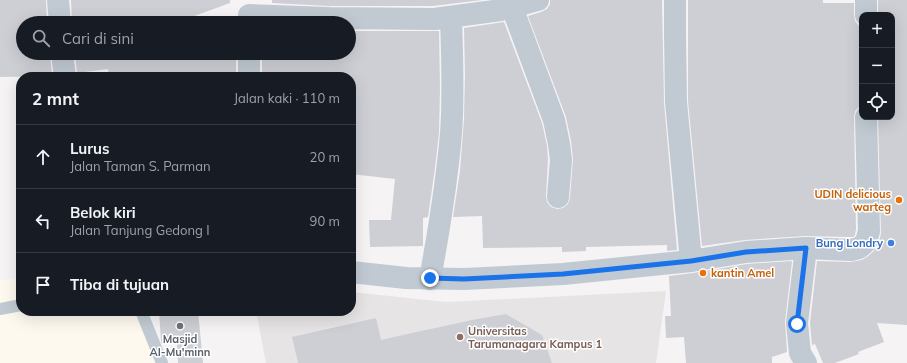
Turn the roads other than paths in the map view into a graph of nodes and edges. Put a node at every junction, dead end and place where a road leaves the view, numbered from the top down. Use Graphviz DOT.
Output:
graph roads {
  1 [pos="58,0"];
  2 [pos="538,0"];
  3 [pos="675,0"];
  4 [pos="866,0"];
  5 [pos="512,7"];
  6 [pos="866,12"];
  7 [pos="249,13"];
  8 [pos="59,16"];
  9 [pos="297,16"];
  10 [pos="451,17"];
  11 [pos="356,18"];
  12 [pos="63,60"];
  13 [pos="249,60"];
  14 [pos="64,72"];
  15 [pos="249,72"];
  16 [pos="866,120"];
  17 [pos="558,197"];
  18 [pos="806,248"];
  19 [pos="691,261"];
  20 [pos="356,273"];
  21 [pos="430,278"];
  22 [pos="16,306"];
  23 [pos="0,309"];
  24 [pos="143,316"];
  25 [pos="162,363"];
  26 [pos="806,363"];
  1 -- 8 [label="street"];
  2 -- 5 [label="street"];
  3 -- 19 [label="street"];
  4 -- 6 [label="street"];
  5 -- 10 [label="street"];
  5 -- 17 [label="street"];
  7 -- 9 [label="street"];
  10 -- 11 [label="street"];
  10 -- 21 [label="street"];
  12 -- 14 [label="street"];
  13 -- 15 [label="street"];
  16 -- 18 [label="street"];
  18 -- 19 [label="street"];
  18 -- 26 [label="street"];
  19 -- 21 [label="street"];
  20 -- 21 [label="street"];
  22 -- 23 [label="lane"];
  24 -- 25 [label="lane"];
}
